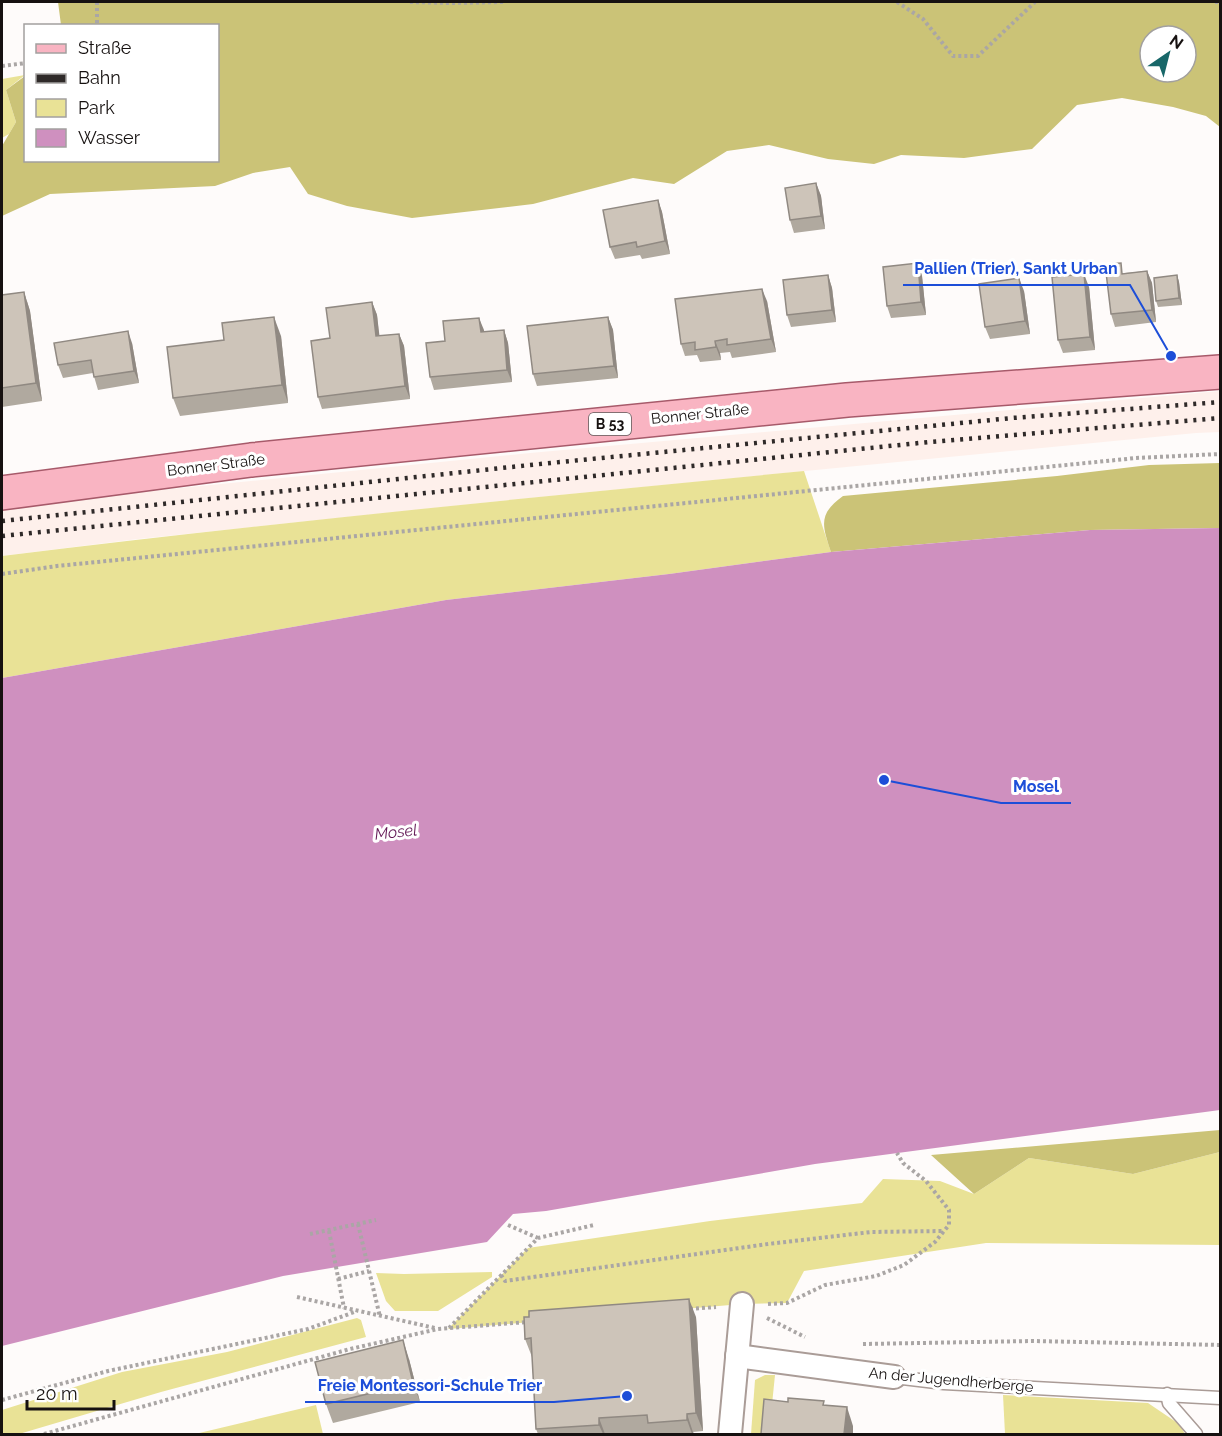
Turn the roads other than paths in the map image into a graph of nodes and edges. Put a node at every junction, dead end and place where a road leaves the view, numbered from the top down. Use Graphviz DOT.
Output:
graph roads {
  1 [pos="1221,372"];
  2 [pos="2,492"];
  3 [pos="742,1305"];
  4 [pos="737,1356"];
  5 [pos="894,1377"];
  6 [pos="1167,1394"];
  7 [pos="1221,1398"];
  8 [pos="730,1434"];
  9 [pos="1196,1434"];
  1 -- 2 [label="main road, Bonner Straße / B 53"];
  3 -- 4 [label="street"];
  4 -- 5 [label="street, An der Jugendherberge"];
  4 -- 8 [label="street"];
  5 -- 6 [label="lane, An der Jugendherberge"];
  6 -- 7 [label="lane, An der Jugendherberge"];
  6 -- 9 [label="lane"];
}
